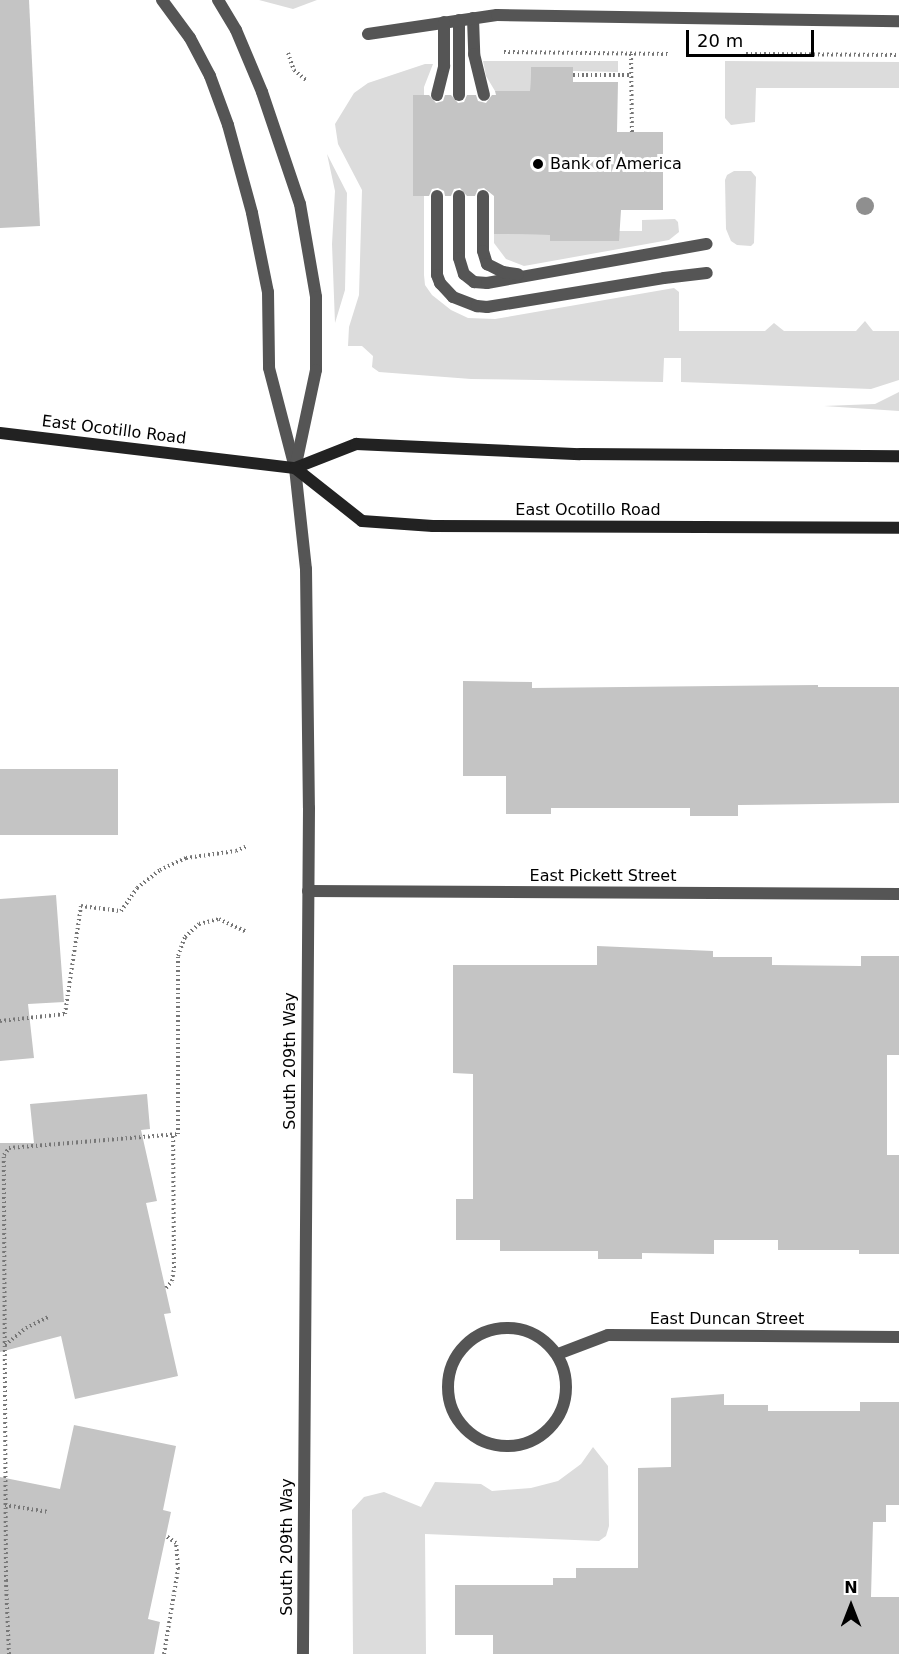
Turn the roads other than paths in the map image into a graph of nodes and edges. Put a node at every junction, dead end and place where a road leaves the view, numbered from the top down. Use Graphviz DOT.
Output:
graph roads {
  1 [pos="162,0"];
  2 [pos="218,0"];
  3 [pos="473,18"];
  4 [pos="459,20"];
  5 [pos="899,21"];
  6 [pos="444,22"];
  7 [pos="368,34"];
  8 [pos="437,95"];
  9 [pos="459,95"];
  10 [pos="484,95"];
  11 [pos="437,196"];
  12 [pos="459,196"];
  13 [pos="483,196"];
  14 [pos="707,244"];
  15 [pos="707,273"];
  16 [pos="528,276"];
  17 [pos="0,433"];
  18 [pos="899,456"];
  19 [pos="295,468"];
  20 [pos="899,528"];
  21 [pos="308,891"];
  22 [pos="899,894"];
  23 [pos="899,1337"];
  24 [pos="558,1354"];
  25 [pos="303,1654"];
  1 -- 19 [label="street"];
  2 -- 19 [label="street"];
  3 -- 4 [label="street"];
  3 -- 5 [label="street"];
  3 -- 10 [label="street"];
  4 -- 6 [label="street"];
  4 -- 9 [label="street"];
  6 -- 7 [label="street"];
  6 -- 8 [label="street"];
  11 -- 15 [label="street"];
  12 -- 16 [label="street"];
  13 -- 16 [label="street"];
  14 -- 16 [label="street"];
  17 -- 19 [label="main road, East Ocotillo Road"];
  18 -- 19 [label="main road, East Ocotillo Road"];
  19 -- 20 [label="main road, East Ocotillo Road"];
  19 -- 21 [label="street, South 209th Way"];
  21 -- 22 [label="street, East Pickett Street"];
  21 -- 25 [label="street, South 209th Way"];
  23 -- 24 [label="street, East Duncan Street"];
  24 -- 24 [label="street"];
}
